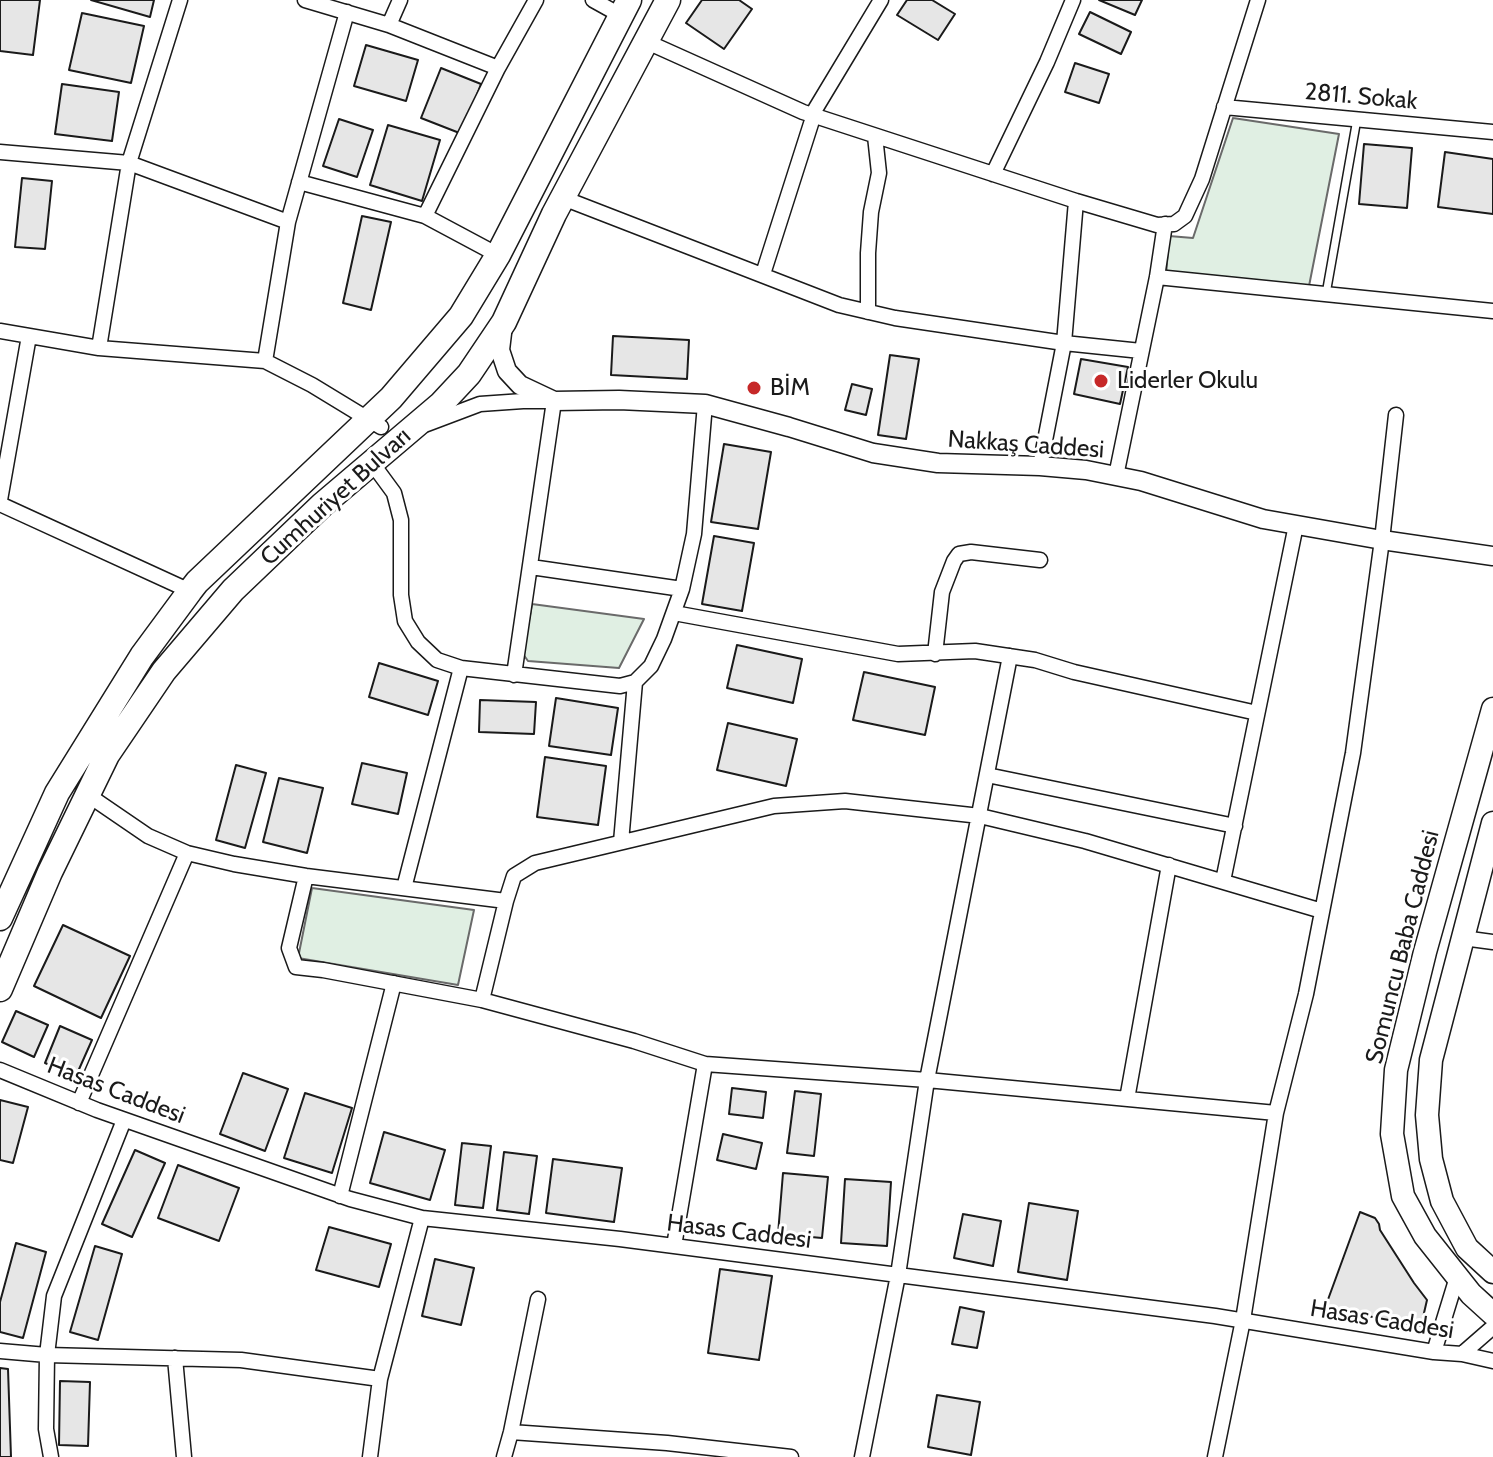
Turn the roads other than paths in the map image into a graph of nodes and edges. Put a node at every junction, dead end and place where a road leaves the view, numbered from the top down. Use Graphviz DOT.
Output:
graph roads {
  1 [pos="180,0"];
  2 [pos="305,0"];
  3 [pos="400,0"];
  4 [pos="536,0"];
  5 [pos="593,0"];
  6 [pos="668,0"];
  7 [pos="881,0"];
  8 [pos="1073,0"];
  9 [pos="1258,0"];
  10 [pos="624,8"];
  11 [pos="347,12"];
  12 [pos="389,25"];
  13 [pos="645,41"];
  14 [pos="498,68"];
  15 [pos="1224,107"];
  16 [pos="813,115"];
  17 [pos="1357,119"];
  18 [pos="1493,132"];
  19 [pos="875,136"];
  20 [pos="0,152"];
  21 [pos="129,163"];
  22 [pos="993,174"];
  23 [pos="299,182"];
  24 [pos="563,198"];
  25 [pos="1076,201"];
  26 [pos="425,216"];
  27 [pos="288,222"];
  28 [pos="1165,224"];
  29 [pos="498,255"];
  30 [pos="763,274"];
  31 [pos="1157,277"];
  32 [pos="1326,294"];
  33 [pos="1493,311"];
  34 [pos="868,312"];
  35 [pos="504,322"];
  36 [pos="0,331"];
  37 [pos="448,332"];
  38 [pos="29,336"];
  39 [pos="1064,343"];
  40 [pos="99,348"];
  41 [pos="1141,351"];
  42 [pos="265,361"];
  43 [pos="476,363"];
  44 [pos="554,401"];
  45 [pos="705,404"];
  46 [pos="1396,415"];
  47 [pos="391,429"];
  48 [pos="372,463"];
  49 [pos="1040,466"];
  50 [pos="1116,476"];
  51 [pos="0,502"];
  52 [pos="1296,525"];
  53 [pos="1382,540"];
  54 [pos="1493,556"];
  55 [pos="1040,560"];
  56 [pos="531,567"];
  57 [pos="682,589"];
  58 [pos="190,591"];
  59 [pos="674,613"];
  60 [pos="935,654"];
  61 [pos="1010,656"];
  62 [pos="461,668"];
  63 [pos="514,675"];
  64 [pos="635,682"];
  65 [pos="1493,709"];
  66 [pos="1257,713"];
  67 [pos="987,775"];
  68 [pos="88,795"];
  69 [pos="980,816"];
  70 [pos="1493,823"];
  71 [pos="1235,826"];
  72 [pos="621,842"];
  73 [pos="187,853"];
  74 [pos="1169,865"];
  75 [pos="306,876"];
  76 [pos="1223,881"];
  77 [pos="404,888"];
  78 [pos="506,901"];
  79 [pos="3,904"];
  80 [pos="34,910"];
  81 [pos="1322,911"];
  82 [pos="12,937"];
  83 [pos="1463,938"];
  84 [pos="1493,942"];
  85 [pos="394,983"];
  86 [pos="0,989"];
  87 [pos="482,1000"];
  88 [pos="705,1064"];
  89 [pos="0,1070"];
  90 [pos="927,1080"];
  91 [pos="1127,1099"];
  92 [pos="79,1103"];
  93 [pos="1276,1113"];
  94 [pos="124,1120"];
  95 [pos="340,1196"];
  96 [pos="422,1218"];
  97 [pos="674,1246"];
  98 [pos="1493,1272"];
  99 [pos="898,1275"];
  100 [pos="1457,1277"];
  101 [pos="538,1299"];
  102 [pos="1493,1314"];
  103 [pos="1243,1320"];
  104 [pos="1493,1327"];
  105 [pos="0,1351"];
  106 [pos="1434,1352"];
  107 [pos="1462,1354"];
  108 [pos="47,1355"];
  109 [pos="175,1358"];
  110 [pos="1493,1361"];
  111 [pos="380,1379"];
  112 [pos="511,1432"];
  113 [pos="51,1457"];
  114 [pos="184,1457"];
  115 [pos="370,1457"];
  116 [pos="504,1457"];
  117 [pos="791,1457"];
  118 [pos="862,1457"];
  119 [pos="1215,1457"];
  1 -- 21 [label="street"];
  2 -- 11 [label="street"];
  3 -- 12 [label="street"];
  4 -- 14 [label="street"];
  5 -- 10 [label="street"];
  6 -- 13 [label="main road, Cumhuriyet Bulvarı"];
  7 -- 16 [label="street"];
  8 -- 22 [label="street"];
  9 -- 15 [label="street"];
  10 -- 29 [label="main road, Cumhuriyet Bulvarı"];
  11 -- 12 [label="street"];
  11 -- 23 [label="street"];
  12 -- 14 [label="street"];
  13 -- 16 [label="street"];
  13 -- 24 [label="main road, Cumhuriyet Bulvarı"];
  14 -- 26 [label="street"];
  15 -- 17 [label="street, 2811. Sokak"];
  15 -- 28 [label="street"];
  16 -- 19 [label="street"];
  16 -- 30 [label="street"];
  17 -- 18 [label="street, 2811. Sokak"];
  17 -- 32 [label="lane"];
  19 -- 22 [label="street"];
  19 -- 34 [label="street"];
  20 -- 21 [label="street"];
  21 -- 27 [label="street"];
  21 -- 40 [label="street"];
  22 -- 25 [label="street"];
  23 -- 26 [label="street"];
  23 -- 27 [label="street"];
  24 -- 30 [label="street"];
  24 -- 35 [label="main road, Cumhuriyet Bulvarı"];
  25 -- 28 [label="street"];
  25 -- 39 [label="street"];
  26 -- 29 [label="street"];
  27 -- 42 [label="street"];
  28 -- 31 [label="street"];
  29 -- 37 [label="main road, Cumhuriyet Bulvarı"];
  30 -- 34 [label="street"];
  31 -- 32 [label="street"];
  31 -- 41 [label="street"];
  32 -- 33 [label="street"];
  34 -- 39 [label="street"];
  35 -- 43 [label="main road, Cumhuriyet Bulvarı"];
  35 -- 44 [label="street"];
  36 -- 38 [label="street"];
  37 -- 43 [label="main road"];
  37 -- 47 [label="main road, Cumhuriyet Bulvarı"];
  38 -- 40 [label="street"];
  38 -- 51 [label="street"];
  39 -- 41 [label="street"];
  39 -- 49 [label="street"];
  40 -- 42 [label="street"];
  41 -- 50 [label="street"];
  42 -- 47 [label="street"];
  43 -- 47 [label="main road, Cumhuriyet Bulvarı"];
  44 -- 45 [label="street, Nakkaş Caddesi"];
  44 -- 47 [label="street"];
  44 -- 56 [label="street"];
  45 -- 49 [label="street, Nakkaş Caddesi"];
  45 -- 57 [label="street"];
  46 -- 53 [label="street"];
  47 -- 48 [label="main road, Cumhuriyet Bulvarı"];
  47 -- 58 [label="main road, Cumhuriyet Bulvarı"];
  48 -- 62 [label="street"];
  48 -- 68 [label="main road, Cumhuriyet Bulvarı"];
  49 -- 50 [label="street, Nakkaş Caddesi"];
  50 -- 52 [label="street, Nakkaş Caddesi"];
  51 -- 58 [label="street"];
  52 -- 53 [label="street, Nakkaş Caddesi"];
  52 -- 66 [label="street"];
  53 -- 54 [label="street, Nakkaş Caddesi"];
  53 -- 81 [label="street"];
  55 -- 60 [label="street"];
  56 -- 57 [label="street"];
  56 -- 63 [label="street"];
  57 -- 59 [label="street"];
  58 -- 79 [label="main road, Cumhuriyet Bulvarı"];
  59 -- 60 [label="street"];
  59 -- 64 [label="street"];
  60 -- 61 [label="street"];
  61 -- 66 [label="street"];
  61 -- 67 [label="street"];
  62 -- 63 [label="street"];
  62 -- 77 [label="street"];
  63 -- 64 [label="street"];
  64 -- 72 [label="street"];
  65 -- 100 [label="main road, Somuncu Baba Caddesi"];
  66 -- 71 [label="street"];
  67 -- 69 [label="street"];
  67 -- 71 [label="street"];
  68 -- 73 [label="street"];
  68 -- 80 [label="main road, Cumhuriyet Bulvarı"];
  69 -- 72 [label="street"];
  69 -- 74 [label="street"];
  69 -- 90 [label="street"];
  70 -- 83 [label="main road"];
  71 -- 76 [label="street"];
  72 -- 78 [label="street"];
  73 -- 75 [label="street"];
  73 -- 92 [label="street"];
  74 -- 76 [label="street"];
  74 -- 91 [label="street"];
  75 -- 77 [label="street"];
  75 -- 85 [label="street"];
  76 -- 81 [label="street"];
  77 -- 78 [label="street"];
  78 -- 87 [label="street"];
  79 -- 80 [label="main road"];
  80 -- 82 [label="main road, Cumhuriyet Bulvarı"];
  81 -- 93 [label="street"];
  82 -- 86 [label="main road, Cumhuriyet Bulvarı"];
  83 -- 84 [label="street"];
  83 -- 98 [label="main road"];
  85 -- 87 [label="street"];
  85 -- 95 [label="street"];
  87 -- 88 [label="street"];
  88 -- 90 [label="street"];
  88 -- 97 [label="street"];
  89 -- 92 [label="street, Hasas Caddesi"];
  90 -- 91 [label="street"];
  90 -- 99 [label="street"];
  91 -- 93 [label="street"];
  92 -- 94 [label="street, Hasas Caddesi"];
  93 -- 103 [label="street"];
  94 -- 95 [label="street, Hasas Caddesi"];
  94 -- 108 [label="street"];
  95 -- 96 [label="street, Hasas Caddesi"];
  96 -- 97 [label="street, Hasas Caddesi"];
  96 -- 111 [label="street"];
  97 -- 99 [label="street, Hasas Caddesi"];
  99 -- 103 [label="street, Hasas Caddesi"];
  99 -- 118 [label="street"];
  100 -- 102 [label="main road, Somuncu Baba Caddesi"];
  100 -- 106 [label="street"];
  101 -- 112 [label="street"];
  103 -- 106 [label="street, Hasas Caddesi"];
  103 -- 119 [label="street"];
  104 -- 107 [label="street"];
  105 -- 108 [label="street"];
  106 -- 107 [label="street, Hasas Caddesi"];
  107 -- 110 [label="street, Hasas Caddesi"];
  108 -- 109 [label="street"];
  108 -- 113 [label="street"];
  109 -- 111 [label="street"];
  109 -- 114 [label="street"];
  111 -- 115 [label="street"];
  112 -- 116 [label="street"];
  112 -- 117 [label="street"];
}
